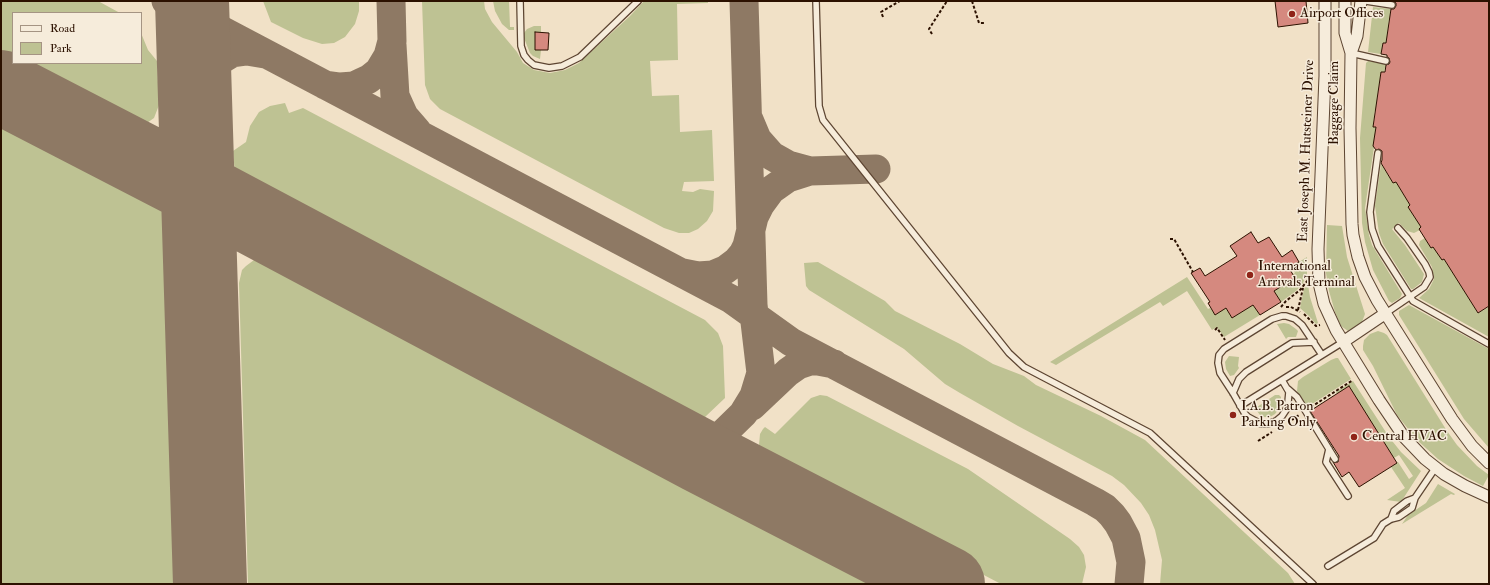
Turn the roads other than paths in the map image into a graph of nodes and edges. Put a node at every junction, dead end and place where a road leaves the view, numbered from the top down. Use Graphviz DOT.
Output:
graph roads {
  1 [pos="520,1"];
  2 [pos="638,1"];
  3 [pos="816,1"];
  4 [pos="1325,1"];
  5 [pos="1345,1"];
  6 [pos="1361,1"];
  7 [pos="1366,1"];
  8 [pos="1392,5"];
  9 [pos="1351,53"];
  10 [pos="1386,60"];
  11 [pos="1378,153"];
  12 [pos="1398,228"];
  13 [pos="1410,297"];
  14 [pos="1386,314"];
  15 [pos="1314,342"];
  16 [pos="1344,342"];
  17 [pos="1489,344"];
  18 [pos="1322,355"];
  19 [pos="1282,380"];
  20 [pos="1288,389"];
  21 [pos="1233,394"];
  22 [pos="1240,406"];
  23 [pos="1329,449"];
  24 [pos="1335,458"];
  25 [pos="1489,462"];
  26 [pos="1436,468"];
  27 [pos="1348,496"];
  28 [pos="1489,497"];
  29 [pos="1328,566"];
  30 [pos="1312,584"];
  1 -- 2 [label="lane"];
  3 -- 30 [label="lane"];
  4 -- 16 [label="street, East Joseph M. Hutsteiner Drive"];
  5 -- 9 [label="street"];
  6 -- 9 [label="street, Baggage Claim"];
  7 -- 8 [label="lane"];
  9 -- 10 [label="lane"];
  9 -- 14 [label="street, Baggage Claim"];
  11 -- 13 [label="lane"];
  12 -- 13 [label="lane"];
  13 -- 14 [label="lane"];
  13 -- 17 [label="lane"];
  14 -- 16 [label="street"];
  14 -- 25 [label="street, Baggage Claim"];
  15 -- 18 [label="lane"];
  15 -- 21 [label="lane"];
  15 -- 21 [label="lane"];
  16 -- 18 [label="lane"];
  16 -- 26 [label="street, East Joseph M. Hutsteiner Drive"];
  18 -- 19 [label="lane"];
  19 -- 20 [label="lane"];
  19 -- 22 [label="lane"];
  20 -- 22 [label="lane"];
  20 -- 23 [label="lane"];
  21 -- 22 [label="lane"];
  23 -- 24 [label="lane"];
  23 -- 27 [label="lane"];
  26 -- 28 [label="street, East Joseph M. Hutsteiner Drive"];
  26 -- 29 [label="lane"];
}
